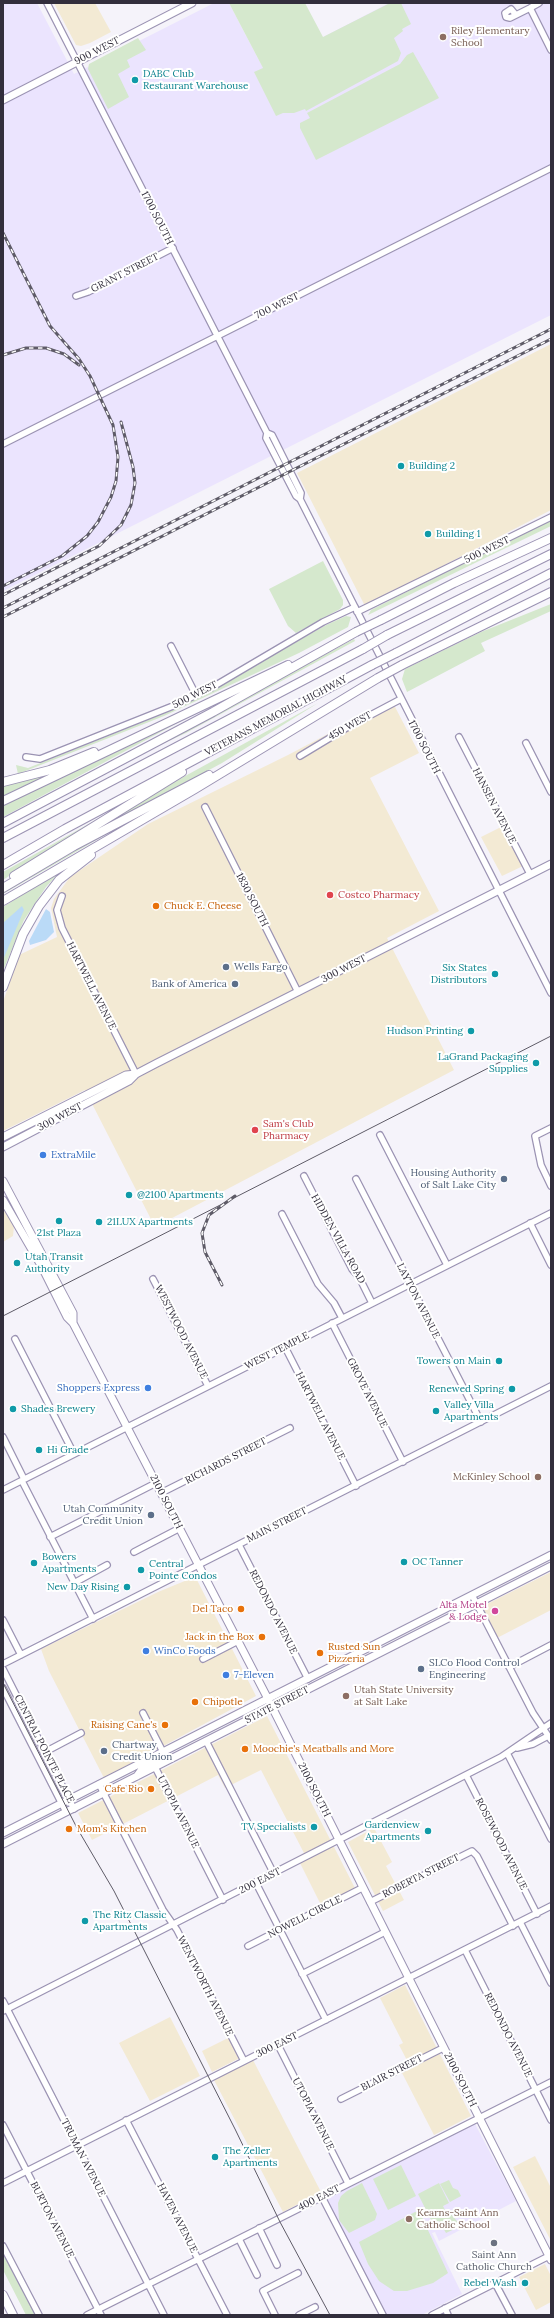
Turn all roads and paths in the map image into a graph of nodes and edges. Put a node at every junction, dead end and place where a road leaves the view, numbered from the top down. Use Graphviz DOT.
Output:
graph roads {
  1 [pos="47,3"];
  2 [pos="192,3"];
  3 [pos="540,3"];
  4 [pos="530,8"];
  5 [pos="516,15"];
  6 [pos="551,50"];
  7 [pos="77,61"];
  8 [pos="3,100"];
  9 [pos="551,168"];
  10 [pos="173,248"];
  11 [pos="76,296"];
  12 [pos="217,335"];
  13 [pos="3,444"];
  14 [pos="551,517"];
  15 [pos="551,538"];
  16 [pos="551,554"];
  17 [pos="551,573"];
  18 [pos="551,592"];
  19 [pos="551,595"];
  20 [pos="523,606"];
  21 [pos="356,610"];
  22 [pos="356,632"];
  23 [pos="171,646"];
  24 [pos="196,695"];
  25 [pos="401,699"];
  26 [pos="167,722"];
  27 [pos="251,729"];
  28 [pos="459,737"];
  29 [pos="526,743"];
  30 [pos="262,748"];
  31 [pos="300,756"];
  32 [pos="26,757"];
  33 [pos="3,782"];
  34 [pos="551,792"];
  35 [pos="3,801"];
  36 [pos="205,807"];
  37 [pos="138,822"];
  38 [pos="3,823"];
  39 [pos="3,838"];
  40 [pos="551,864"];
  41 [pos="3,865"];
  42 [pos="530,874"];
  43 [pos="3,883"];
  44 [pos="3,888"];
  45 [pos="498,891"];
  46 [pos="62,896"];
  47 [pos="3,900"];
  48 [pos="3,987"];
  49 [pos="298,992"];
  50 [pos="551,993"];
  51 [pos="136,1074"];
  52 [pos="551,1128"];
  53 [pos="380,1135"];
  54 [pos="3,1136"];
  55 [pos="3,1147"];
  56 [pos="304,1176"];
  57 [pos="356,1179"];
  58 [pos="3,1181"];
  59 [pos="551,1186"];
  60 [pos="3,1200"];
  61 [pos="551,1213"];
  62 [pos="282,1214"];
  63 [pos="530,1223"];
  64 [pos="551,1264"];
  65 [pos="447,1265"];
  66 [pos="154,1279"];
  67 [pos="410,1284"];
  68 [pos="372,1303"];
  69 [pos="342,1318"];
  70 [pos="73,1322"];
  71 [pos="332,1323"];
  72 [pos="15,1339"];
  73 [pos="284,1347"];
  74 [pos="208,1386"];
  75 [pos="551,1386"];
  76 [pos="481,1422"];
  77 [pos="127,1427"];
  78 [pos="290,1428"];
  79 [pos="3,1437"];
  80 [pos="74,1454"];
  81 [pos="403,1462"];
  82 [pos="23,1480"];
  83 [pos="156,1483"];
  84 [pos="356,1486"];
  85 [pos="3,1490"];
  86 [pos="161,1493"];
  87 [pos="180,1528"];
  88 [pos="50,1537"];
  89 [pos="239,1545"];
  90 [pos="134,1552"];
  91 [pos="551,1555"];
  92 [pos="107,1565"];
  93 [pos="199,1565"];
  94 [pos="551,1566"];
  95 [pos="74,1583"];
  96 [pos="472,1595"];
  97 [pos="477,1604"];
  98 [pos="93,1619"];
  99 [pos="3,1620"];
  100 [pos="238,1641"];
  101 [pos="551,1646"];
  102 [pos="21,1655"];
  103 [pos="203,1659"];
  104 [pos="3,1664"];
  105 [pos="509,1667"];
  106 [pos="3,1669"];
  107 [pos="308,1678"];
  108 [pos="3,1688"];
  109 [pos="268,1699"];
  110 [pos="272,1707"];
  111 [pos="143,1713"];
  112 [pos="551,1723"];
  113 [pos="542,1728"];
  114 [pos="81,1733"];
  115 [pos="550,1738"];
  116 [pos="206,1741"];
  117 [pos="515,1749"];
  118 [pos="45,1752"];
  119 [pos="163,1752"];
  120 [pos="507,1754"];
  121 [pos="155,1767"];
  122 [pos="466,1775"];
  123 [pos="137,1776"];
  124 [pos="99,1784"];
  125 [pos="103,1794"];
  126 [pos="69,1800"];
  127 [pos="62,1803"];
  128 [pos="74,1808"];
  129 [pos="66,1812"];
  130 [pos="3,1833"];
  131 [pos="551,1839"];
  132 [pos="339,1841"];
  133 [pos="3,1844"];
  134 [pos="274,1874"];
  135 [pos="256,1883"];
  136 [pos="362,1888"];
  137 [pos="223,1900"];
  138 [pos="370,1902"];
  139 [pos="551,1906"];
  140 [pos="537,1914"];
  141 [pos="520,1922"];
  142 [pos="172,1925"];
  143 [pos="513,1926"];
  144 [pos="280,1930"];
  145 [pos="385,1932"];
  146 [pos="248,1946"];
  147 [pos="465,1950"];
  148 [pos="302,1974"];
  149 [pos="409,1979"];
  150 [pos="551,1983"];
  151 [pos="3,2001"];
  152 [pos="5,2010"];
  153 [pos="326,2020"];
  154 [pos="278,2045"];
  155 [pos="444,2048"];
  156 [pos="244,2061"];
  157 [pos="551,2082"];
  158 [pos="536,2090"];
  159 [pos="341,2099"];
  160 [pos="479,2117"];
  161 [pos="126,2120"];
  162 [pos="551,2120"];
  163 [pos="3,2125"];
  164 [pos="77,2146"];
  165 [pos="27,2171"];
  166 [pos="3,2183"];
  167 [pos="348,2183"];
  168 [pos="322,2197"];
  169 [pos="259,2228"];
  170 [pos="239,2239"];
  171 [pos="3,2246"];
  172 [pos="550,2257"];
  173 [pos="198,2259"];
  174 [pos="277,2264"];
  175 [pos="298,2274"];
  176 [pos="257,2275"];
  177 [pos="495,2283"];
  178 [pos="148,2284"];
  179 [pos="3,2295"];
  180 [pos="315,2306"];
  181 [pos="445,2308"];
  182 [pos="99,2312"];
  183 [pos="13,2315"];
  184 [pos="38,2315"];
  185 [pos="87,2315"];
  186 [pos="164,2315"];
  187 [pos="227,2315"];
  188 [pos="275,2315"];
  189 [pos="298,2315"];
  190 [pos="383,2315"];
  191 [pos="432,2315"];
  192 [pos="448,2315"];
  193 [pos="512,2315"];
  1 -- 7 [label="street, 1700 SOUTH"];
  2 -- 7 [label="main road, 900 WEST"];
  3 -- 4 [label="street"];
  4 -- 5 [label="street"];
  4 -- 6 [label="street"];
  7 -- 8 [label="main road, 900 WEST"];
  7 -- 10 [label="street, 1700 SOUTH"];
  9 -- 12 [label="street, 700 WEST"];
  10 -- 11 [label="street, GRANT STREET"];
  10 -- 12 [label="street, 1700 SOUTH"];
  12 -- 13 [label="street, 700 WEST"];
  12 -- 21 [label="street, 1700 SOUTH"];
  14 -- 21 [label="street, 500 WEST"];
  15 -- 22 [label="highway, bridge"];
  16 -- 39 [label="highway, VETERANS MEMORIAL HIGHWAY, bridge"];
  17 -- 27 [label="highway, VETERANS MEMORIAL HIGHWAY, bridge"];
  18 -- 20 [label="highway"];
  19 -- 20 [label="highway"];
  20 -- 30 [label="highway, bridge"];
  21 -- 24 [label="street, 500 WEST"];
  21 -- 25 [label="street, 1700 SOUTH"];
  22 -- 26 [label="highway"];
  22 -- 38 [label="highway"];
  23 -- 24 [label="street"];
  24 -- 32 [label="street, 500 WEST"];
  25 -- 31 [label="street, 450 WEST"];
  25 -- 45 [label="street, 1700 SOUTH"];
  26 -- 33 [label="highway"];
  26 -- 35 [label="highway"];
  27 -- 41 [label="highway, VETERANS MEMORIAL HIGHWAY"];
  27 -- 43 [label="highway"];
  28 -- 42 [label="street, HANSEN AVENUE"];
  29 -- 34 [label="street"];
  30 -- 37 [label="highway"];
  30 -- 44 [label="highway"];
  36 -- 49 [label="street, 1830 SOUTH"];
  37 -- 47 [label="highway"];
  37 -- 48 [label="highway"];
  40 -- 42 [label="main road, 300 WEST"];
  42 -- 45 [label="main road, 300 WEST"];
  45 -- 49 [label="main road, 300 WEST"];
  45 -- 50 [label="street, 1700 SOUTH"];
  46 -- 51 [label="street, HARTWELL AVENUE"];
  49 -- 51 [label="main road, 300 WEST"];
  51 -- 54 [label="main road, 300 WEST"];
  51 -- 55 [label="main road, 300 WEST"];
  52 -- 59 [label="street"];
  53 -- 65 [label="street"];
  56 -- 68 [label="street, HIDDEN VILLA ROAD"];
  57 -- 67 [label="street, LAYTON AVENUE"];
  58 -- 70 [label="main road, 2100 SOUTH"];
  60 -- 70 [label="main road, 2100 SOUTH"];
  61 -- 63 [label="street, WEST TEMPLE"];
  62 -- 69 [label="street"];
  63 -- 64 [label="street"];
  63 -- 65 [label="street, WEST TEMPLE"];
  65 -- 67 [label="street, WEST TEMPLE"];
  66 -- 74 [label="street, WESTWOOD AVENUE"];
  67 -- 68 [label="street, WEST TEMPLE"];
  67 -- 76 [label="street, LAYTON AVENUE"];
  68 -- 69 [label="street, WEST TEMPLE"];
  69 -- 71 [label="street, WEST TEMPLE"];
  70 -- 77 [label="main road, 2100 SOUTH"];
  71 -- 73 [label="street, WEST TEMPLE"];
  71 -- 81 [label="street, GROVE AVENUE"];
  72 -- 80 [label="street"];
  73 -- 74 [label="street, WEST TEMPLE"];
  73 -- 84 [label="street, HARTWELL AVENUE"];
  74 -- 77 [label="street, WEST TEMPLE"];
  75 -- 76 [label="street, MAIN STREET"];
  76 -- 81 [label="street, MAIN STREET"];
  77 -- 80 [label="street, WEST TEMPLE"];
  77 -- 83 [label="main road, 2100 SOUTH"];
  78 -- 86 [label="street, RICHARDS STREET"];
  79 -- 82 [label="street"];
  80 -- 82 [label="street, WEST TEMPLE"];
  81 -- 84 [label="street, MAIN STREET"];
  82 -- 85 [label="street, WEST TEMPLE"];
  82 -- 88 [label="street"];
  83 -- 86 [label="main road, 2100 SOUTH"];
  83 -- 88 [label="street"];
  84 -- 89 [label="street, MAIN STREET"];
  86 -- 87 [label="main road, 2100 SOUTH"];
  87 -- 90 [label="street"];
  87 -- 93 [label="main road, 2100 SOUTH"];
  88 -- 95 [label="street"];
  89 -- 93 [label="street, MAIN STREET"];
  89 -- 107 [label="street, REDONDO AVENUE"];
  91 -- 96 [label="main road, STATE STREET"];
  92 -- 95 [label="street"];
  93 -- 98 [label="street, MAIN STREET"];
  93 -- 100 [label="main road, 2100 SOUTH"];
  94 -- 97 [label="main road, STATE STREET"];
  95 -- 98 [label="street"];
  96 -- 97 [label="street"];
  96 -- 107 [label="main road, STATE STREET"];
  97 -- 105 [label="street"];
  97 -- 110 [label="main road, STATE STREET"];
  98 -- 102 [label="street, MAIN STREET"];
  99 -- 102 [label="street"];
  100 -- 103 [label="street"];
  100 -- 109 [label="main road, 2100 SOUTH"];
  101 -- 105 [label="street"];
  102 -- 104 [label="street, MAIN STREET"];
  105 -- 113 [label="street"];
  106 -- 118 [label="street, CENTRAL POINTE PLACE"];
  107 -- 109 [label="main road, STATE STREET"];
  108 -- 127 [label="street, CENTRAL POINTE PLACE"];
  109 -- 110 [label="main road, 2100 SOUTH"];
  109 -- 119 [label="main road, STATE STREET"];
  110 -- 116 [label="main road, STATE STREET"];
  110 -- 132 [label="main road, 2100 SOUTH"];
  111 -- 119 [label="street"];
  112 -- 113 [label="street, 200 EAST"];
  113 -- 115 [label="street"];
  113 -- 117 [label="street, 200 EAST"];
  114 -- 118 [label="street"];
  115 -- 117 [label="street, 200 EAST"];
  116 -- 121 [label="main road, STATE STREET"];
  116 -- 134 [label="street"];
  117 -- 120 [label="street, 200 EAST"];
  118 -- 126 [label="street, CENTRAL POINTE PLACE"];
  119 -- 123 [label="main road"];
  119 -- 124 [label="main road, STATE STREET"];
  120 -- 122 [label="street, 200 EAST"];
  120 -- 131 [label="street"];
  121 -- 123 [label="main road, STATE STREET"];
  121 -- 137 [label="street, UTOPIA AVENUE"];
  122 -- 132 [label="street, 200 EAST"];
  122 -- 140 [label="street, ROSEWOOD AVENUE"];
  123 -- 125 [label="main road, STATE STREET"];
  124 -- 125 [label="street, WENTWORTH AVENUE"];
  124 -- 126 [label="main road, STATE STREET"];
  125 -- 128 [label="main road, STATE STREET"];
  125 -- 142 [label="street, WENTWORTH AVENUE"];
  126 -- 127 [label="main road, STATE STREET"];
  126 -- 128 [label="street, CENTRAL POINTE PLACE"];
  127 -- 129 [label="street, CENTRAL POINTE PLACE"];
  127 -- 130 [label="main road, STATE STREET"];
  128 -- 129 [label="main road, STATE STREET"];
  129 -- 133 [label="main road, STATE STREET"];
  132 -- 134 [label="street, 200 EAST"];
  132 -- 136 [label="main road, 2100 SOUTH"];
  134 -- 135 [label="street, 200 EAST"];
  135 -- 137 [label="street, 200 EAST"];
  135 -- 144 [label="street"];
  136 -- 138 [label="main road, 2100 SOUTH"];
  136 -- 144 [label="street, NOWELL CIRCLE"];
  137 -- 142 [label="street, 200 EAST"];
  138 -- 143 [label="street, ROBERTA STREET"];
  138 -- 145 [label="main road, 2100 SOUTH"];
  139 -- 140 [label="street, 300 EAST"];
  140 -- 141 [label="street, 300 EAST"];
  141 -- 143 [label="street, 300 EAST"];
  141 -- 150 [label="street"];
  142 -- 152 [label="street, 200 EAST"];
  142 -- 156 [label="street, WENTWORTH AVENUE"];
  143 -- 147 [label="street, 300 EAST"];
  144 -- 146 [label="street, NOWELL CIRCLE"];
  144 -- 148 [label="street"];
  145 -- 148 [label="street"];
  145 -- 149 [label="main road, 2100 SOUTH"];
  147 -- 149 [label="street, 300 EAST"];
  147 -- 158 [label="street, REDONDO AVENUE"];
  148 -- 153 [label="street"];
  149 -- 153 [label="street, 300 EAST"];
  149 -- 155 [label="main road, 2100 SOUTH"];
  151 -- 152 [label="street, TRUMAN AVENUE"];
  152 -- 164 [label="street, TRUMAN AVENUE"];
  153 -- 154 [label="street, 300 EAST"];
  154 -- 156 [label="street, 300 EAST"];
  154 -- 167 [label="street, UTOPIA AVENUE"];
  155 -- 159 [label="street, BLAIR STREET"];
  155 -- 160 [label="main road, 2100 SOUTH"];
  156 -- 161 [label="street, 300 EAST"];
  157 -- 158 [label="street, 400 EAST"];
  158 -- 160 [label="street, 400 EAST"];
  158 -- 162 [label="street, REDONDO AVENUE"];
  160 -- 167 [label="street, 400 EAST"];
  160 -- 172 [label="main road, 2100 SOUTH"];
  161 -- 164 [label="street, 300 EAST"];
  161 -- 173 [label="street, HAVEN AVENUE"];
  163 -- 165 [label="street, BURTON AVENUE"];
  164 -- 165 [label="street, 300 EAST"];
  164 -- 178 [label="street, TRUMAN AVENUE"];
  165 -- 166 [label="street, 300 EAST"];
  165 -- 182 [label="street, BURTON AVENUE"];
  167 -- 168 [label="street, 400 EAST"];
  168 -- 169 [label="street, 400 EAST"];
  168 -- 190 [label="street"];
  169 -- 170 [label="street, 400 EAST"];
  169 -- 174 [label="street"];
  170 -- 173 [label="street, 400 EAST"];
  170 -- 176 [label="street"];
  171 -- 184 [label="street"];
  172 -- 177 [label="street"];
  173 -- 178 [label="street, 400 EAST"];
  173 -- 187 [label="street, HAVEN AVENUE"];
  175 -- 188 [label="street"];
  177 -- 181 [label="street"];
  177 -- 193 [label="street"];
  178 -- 182 [label="street, 400 EAST"];
  178 -- 186 [label="street, TRUMAN AVENUE"];
  179 -- 183 [label="highway"];
  180 -- 189 [label="street"];
  181 -- 191 [label="street"];
  181 -- 192 [label="street"];
  182 -- 185 [label="street, 400 EAST"];
}
